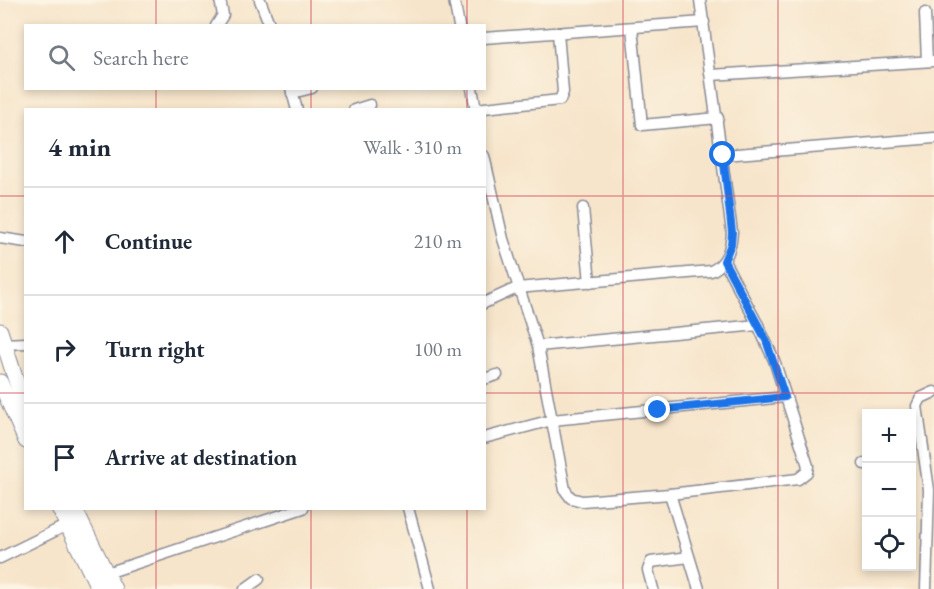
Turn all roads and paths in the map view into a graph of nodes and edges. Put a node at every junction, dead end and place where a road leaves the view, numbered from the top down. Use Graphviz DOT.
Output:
graph roads {
  1 [pos="220,0"];
  2 [pos="260,0"];
  3 [pos="454,0"];
  4 [pos="700,0"];
  5 [pos="925,13"];
  6 [pos="704,22"];
  7 [pos="217,24"];
  8 [pos="269,24"];
  9 [pos="459,24"];
  10 [pos="632,28"];
  11 [pos="558,33"];
  12 [pos="486,38"];
  13 [pos="931,61"];
  14 [pos="711,75"];
  15 [pos="472,90"];
  16 [pos="291,91"];
  17 [pos="370,105"];
  18 [pos="296,108"];
  19 [pos="360,108"];
  20 [pos="475,108"];
  21 [pos="484,108"];
  22 [pos="718,118"];
  23 [pos="934,138"];
  24 [pos="723,155"];
  25 [pos="486,164"];
  26 [pos="583,208"];
  27 [pos="0,238"];
  28 [pos="24,242"];
  29 [pos="724,261"];
  30 [pos="590,282"];
  31 [pos="517,288"];
  32 [pos="486,302"];
  33 [pos="758,325"];
  34 [pos="1,338"];
  35 [pos="24,343"];
  36 [pos="538,346"];
  37 [pos="497,375"];
  38 [pos="486,378"];
  39 [pos="0,382"];
  40 [pos="934,392"];
  41 [pos="785,397"];
  42 [pos="24,405"];
  43 [pos="552,420"];
  44 [pos="24,436"];
  45 [pos="486,437"];
  46 [pos="925,456"];
  47 [pos="916,457"];
  48 [pos="670,494"];
  49 [pos="60,510"];
  50 [pos="75,510"];
  51 [pos="297,510"];
  52 [pos="409,510"];
  53 [pos="67,525"];
  54 [pos="689,557"];
  55 [pos="0,558"];
  56 [pos="107,573"];
  57 [pos="259,579"];
  58 [pos="99,589"];
  59 [pos="114,589"];
  60 [pos="245,589"];
  61 [pos="430,589"];
  62 [pos="653,589"];
  63 [pos="699,589"];
  64 [pos="926,589"];
  1 -- 7 [label="street"];
  2 -- 8 [label="street"];
  3 -- 9 [label="street"];
  4 -- 6 [label="street"];
  5 -- 13 [label="street"];
  6 -- 10 [label="street"];
  6 -- 14 [label="street"];
  10 -- 11 [label="street"];
  10 -- 22 [label="street"];
  11 -- 12 [label="street"];
  11 -- 21 [label="street"];
  13 -- 14 [label="street"];
  14 -- 22 [label="street"];
  15 -- 20 [label="street"];
  16 -- 18 [label="street"];
  17 -- 19 [label="street"];
  22 -- 24 [label="street"];
  23 -- 24 [label="street"];
  24 -- 29 [label="street"];
  25 -- 31 [label="street"];
  26 -- 30 [label="street"];
  27 -- 28 [label="street"];
  29 -- 30 [label="street"];
  29 -- 33 [label="street"];
  30 -- 31 [label="street"];
  31 -- 32 [label="street"];
  31 -- 36 [label="street"];
  33 -- 36 [label="street"];
  33 -- 41 [label="street"];
  34 -- 35 [label="street"];
  34 -- 42 [label="highway"];
  36 -- 43 [label="street"];
  37 -- 38 [label="street"];
  39 -- 44 [label="highway"];
  40 -- 46 [label="street"];
  41 -- 43 [label="street"];
  41 -- 48 [label="street"];
  43 -- 45 [label="street"];
  43 -- 48 [label="street"];
  46 -- 47 [label="street"];
  46 -- 64 [label="street"];
  48 -- 54 [label="street"];
  49 -- 53 [label="highway"];
  50 -- 56 [label="highway"];
  51 -- 56 [label="street"];
  52 -- 61 [label="street"];
  53 -- 55 [label="street"];
  53 -- 58 [label="highway"];
  54 -- 62 [label="street"];
  54 -- 63 [label="street"];
  56 -- 59 [label="highway"];
  57 -- 60 [label="street"];
}
